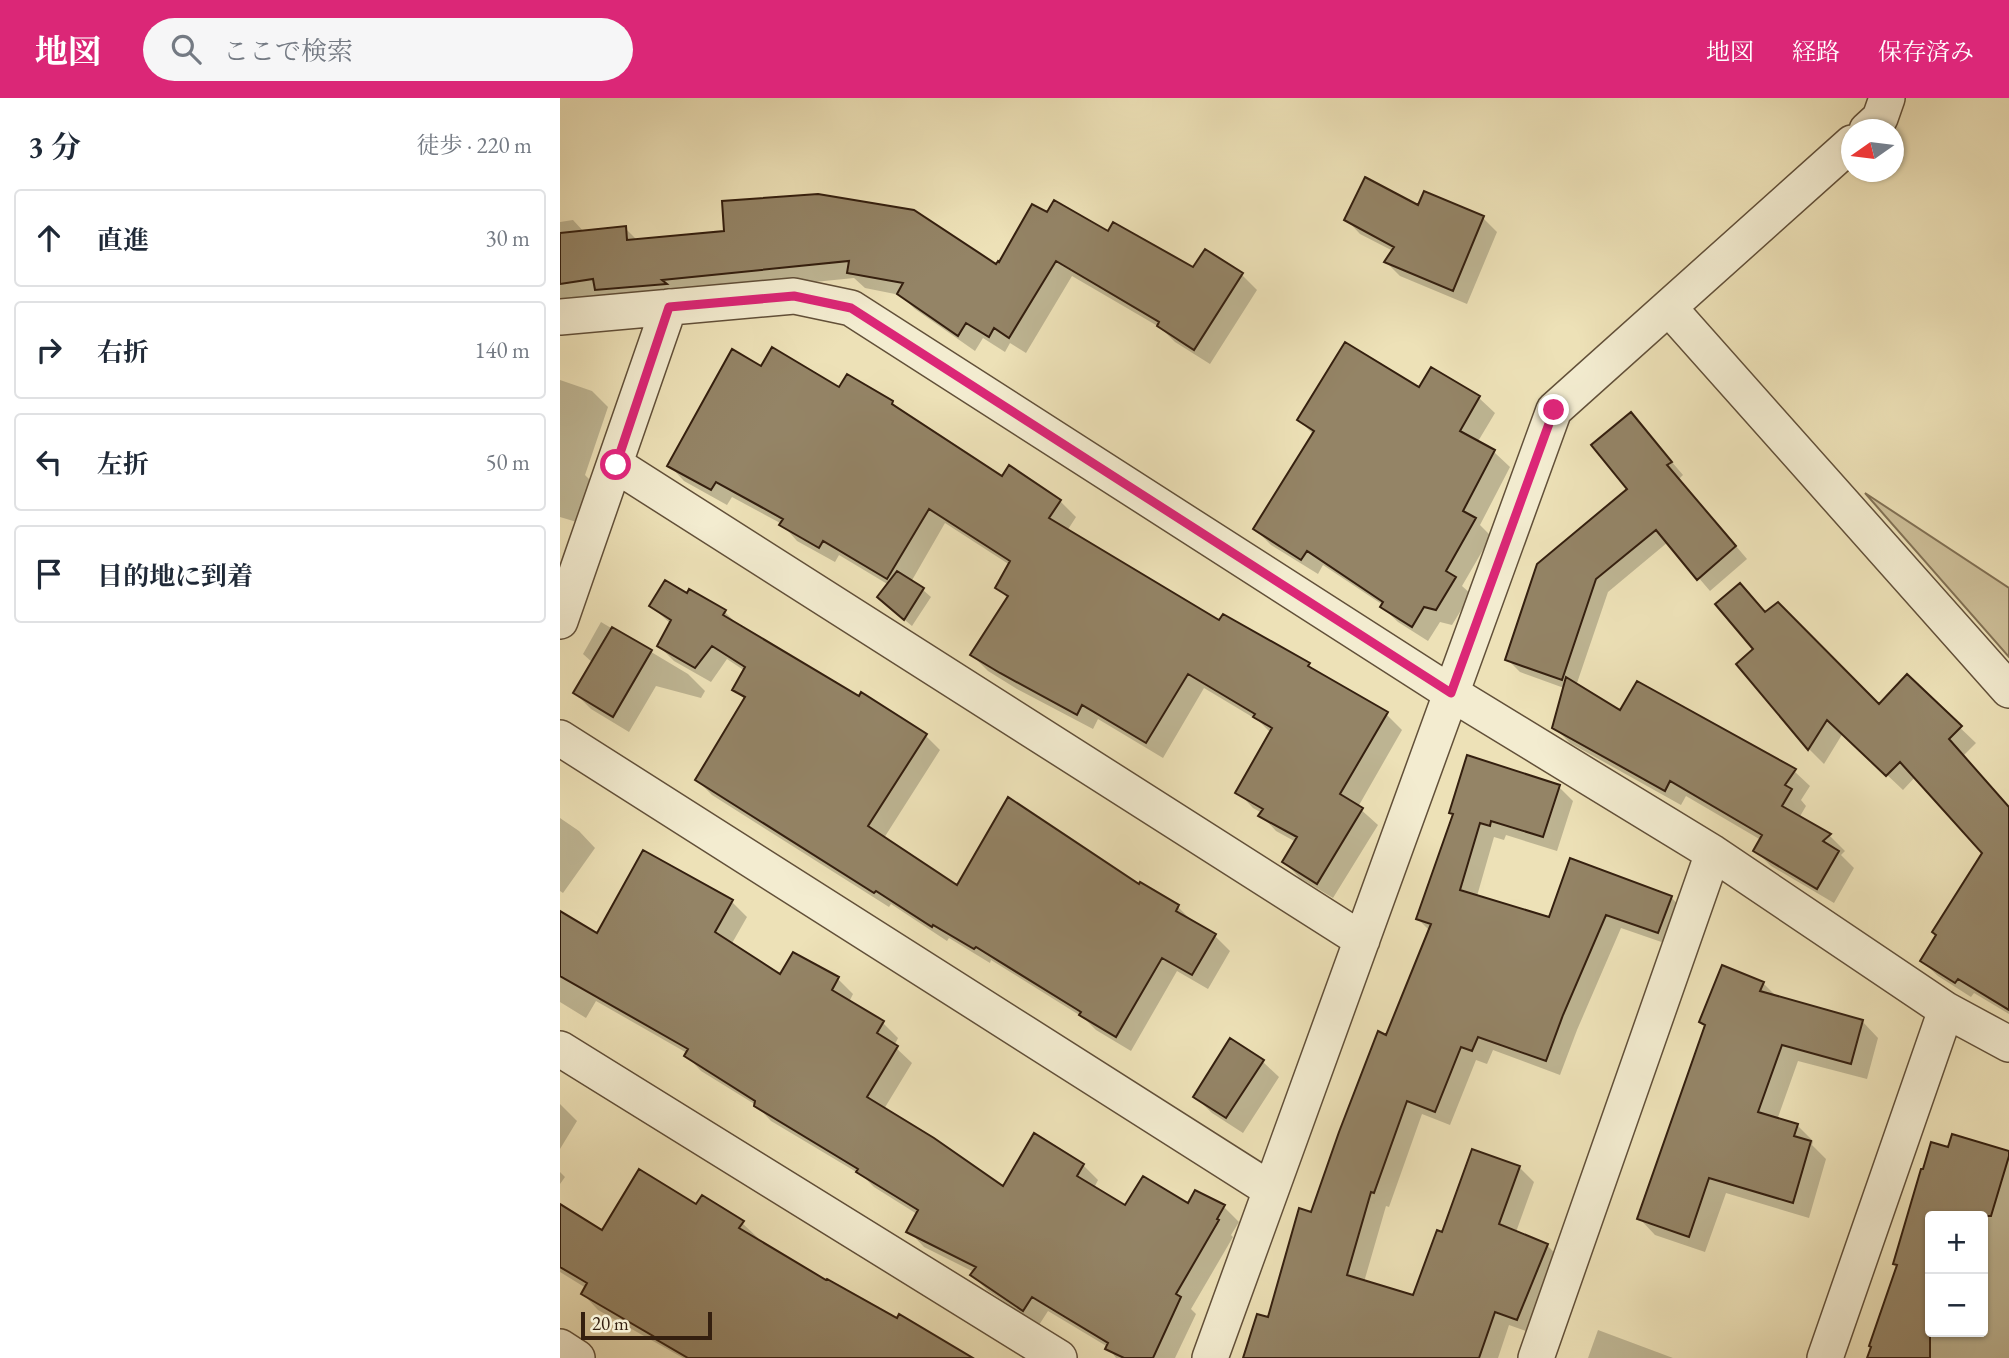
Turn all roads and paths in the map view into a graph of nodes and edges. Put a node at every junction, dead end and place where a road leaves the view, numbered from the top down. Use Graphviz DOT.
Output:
graph roads {
  1 [pos="1887,98"];
  2 [pos="1879,119"];
  3 [pos="1841,153"];
  4 [pos="669,307"];
  5 [pos="1669,308"];
  6 [pos="560,317"];
  7 [pos="616,465"];
  8 [pos="560,621"];
  9 [pos="2009,690"];
  10 [pos="1451,693"];
  11 [pos="560,738"];
  12 [pos="1713,853"];
  13 [pos="1362,940"];
  14 [pos="1946,1010"];
  15 [pos="2009,1044"];
  16 [pos="560,1049"];
  17 [pos="1271,1190"];
  18 [pos="560,1347"];
  19 [pos="577,1358"];
  20 [pos="1059,1358"];
  21 [pos="1210,1358"];
  22 [pos="1535,1358"];
  23 [pos="1825,1358"];
  1 -- 2 [label="street"];
  3 -- 5 [label="street"];
  4 -- 6 [label="street"];
  4 -- 7 [label="street"];
  4 -- 10 [label="street"];
  5 -- 9 [label="street"];
  5 -- 10 [label="street"];
  7 -- 8 [label="street"];
  7 -- 13 [label="street"];
  10 -- 12 [label="street"];
  10 -- 13 [label="street"];
  11 -- 17 [label="street"];
  12 -- 14 [label="street"];
  12 -- 22 [label="street"];
  13 -- 17 [label="street"];
  14 -- 15 [label="street"];
  14 -- 23 [label="street"];
  16 -- 20 [label="street"];
  17 -- 21 [label="street"];
  18 -- 19 [label="street"];
}
